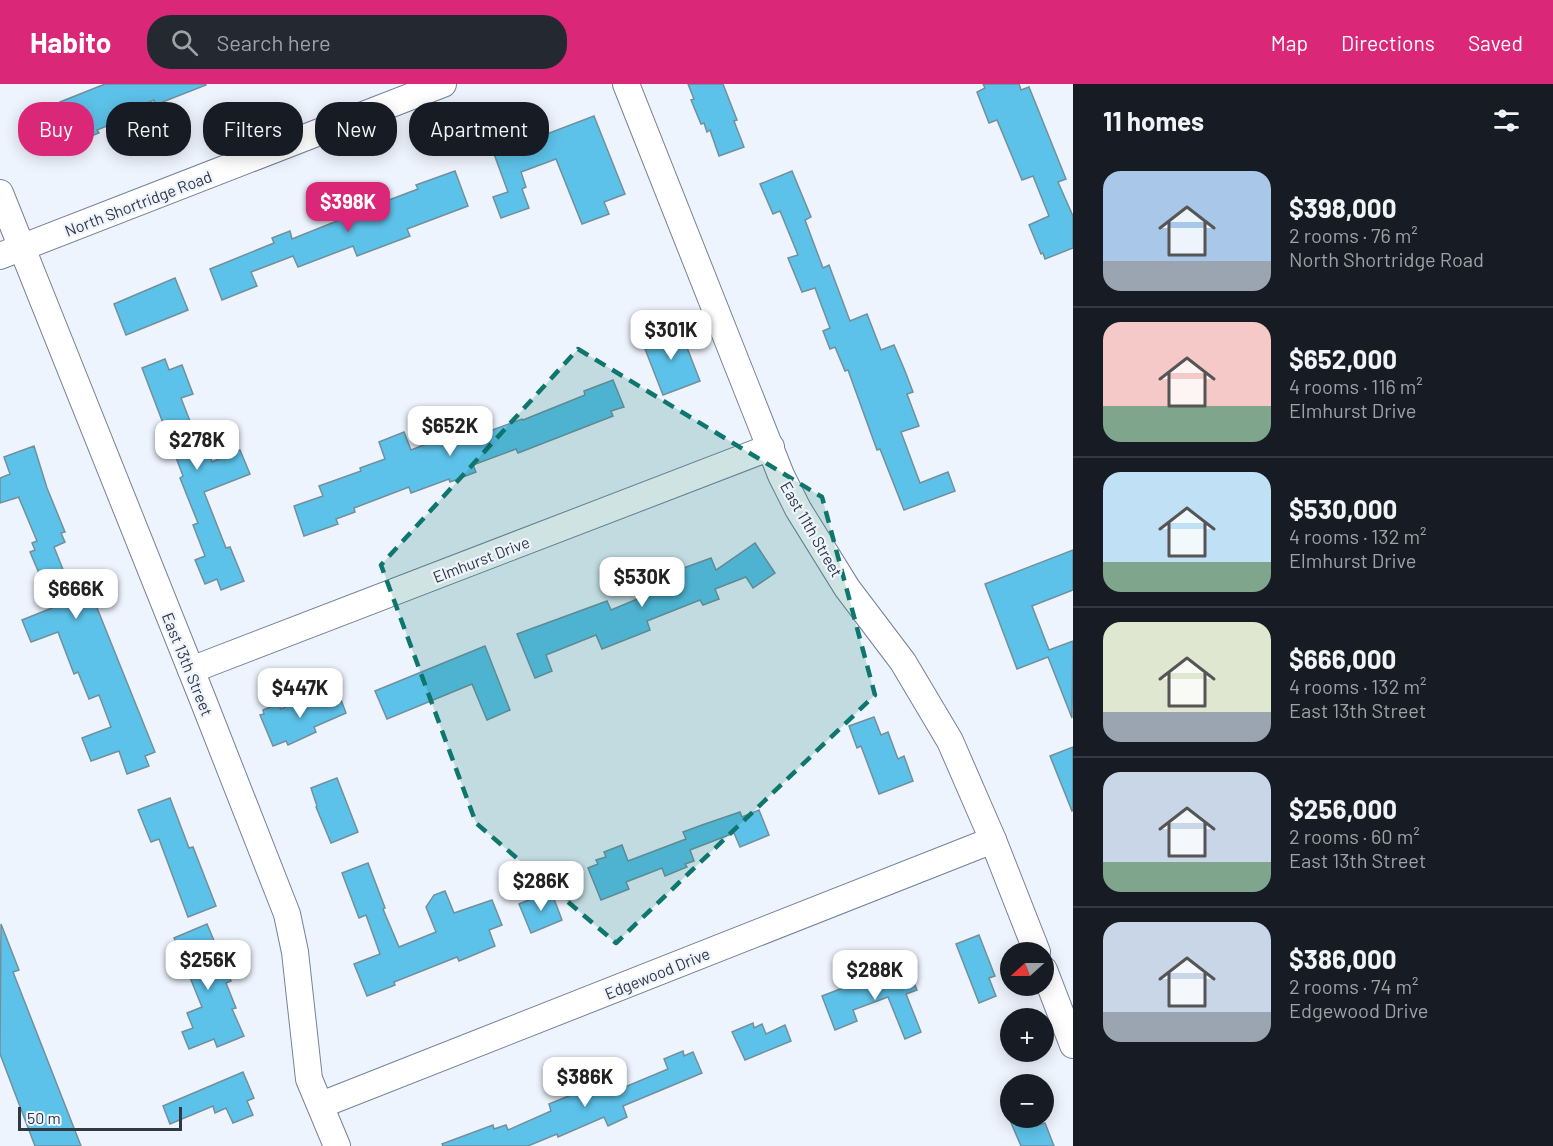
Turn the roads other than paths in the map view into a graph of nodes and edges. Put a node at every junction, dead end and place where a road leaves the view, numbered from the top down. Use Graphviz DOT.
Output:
graph roads {
  1 [pos="443,84"];
  2 [pos="626,84"];
  3 [pos="0,194"];
  4 [pos="11,252"];
  5 [pos="771,447"];
  6 [pos="190,670"];
  7 [pos="993,840"];
  8 [pos="1033,942"];
  9 [pos="1054,996"];
  10 [pos="1073,1045"];
  11 [pos="321,1105"];
  12 [pos="337,1146"];
  1 -- 4 [label="street, North Shortridge Road"];
  2 -- 5 [label="street, East 11th Street"];
  3 -- 4 [label="street, East 13th Street"];
  4 -- 6 [label="street, East 13th Street"];
  5 -- 6 [label="street, Elmhurst Drive"];
  5 -- 7 [label="street, East 11th Street"];
  6 -- 11 [label="street, East 13th Street"];
  7 -- 8 [label="street, East 11th Street"];
  7 -- 11 [label="street, Edgewood Drive"];
  9 -- 10 [label="street"];
  11 -- 12 [label="street, East 13th Street"];
}
